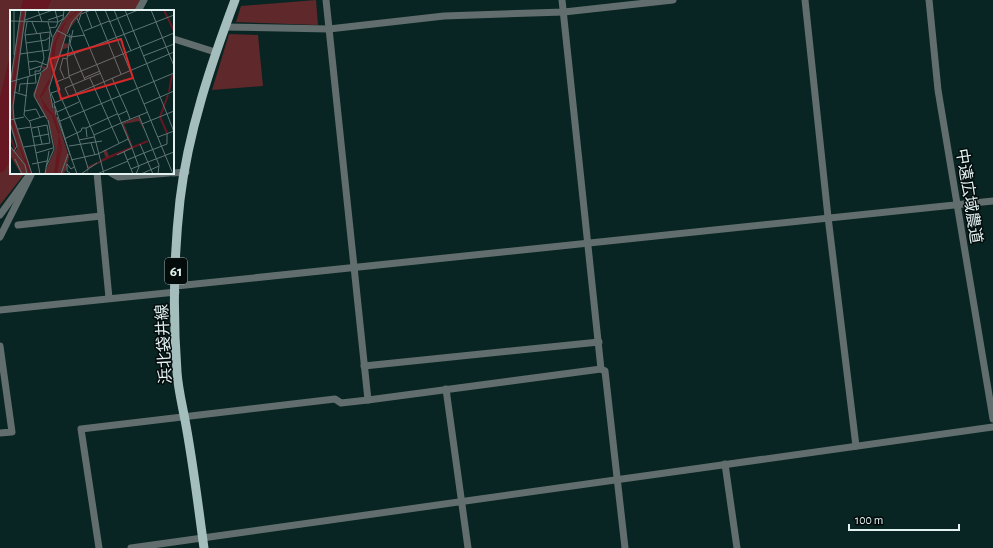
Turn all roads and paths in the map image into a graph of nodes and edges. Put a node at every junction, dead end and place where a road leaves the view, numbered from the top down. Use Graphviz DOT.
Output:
graph roads {
  1 [pos="144,0"];
  2 [pos="235,0"];
  3 [pos="326,0"];
  4 [pos="562,0"];
  5 [pos="672,0"];
  6 [pos="805,0"];
  7 [pos="928,0"];
  8 [pos="139,10"];
  9 [pos="564,12"];
  10 [pos="225,27"];
  11 [pos="329,29"];
  12 [pos="174,39"];
  13 [pos="215,52"];
  14 [pos="186,172"];
  15 [pos="174,173"];
  16 [pos="31,174"];
  17 [pos="32,174"];
  18 [pos="97,174"];
  19 [pos="114,174"];
  20 [pos="156,174"];
  21 [pos="993,200"];
  22 [pos="958,204"];
  23 [pos="0,215"];
  24 [pos="101,216"];
  25 [pos="828,218"];
  26 [pos="18,225"];
  27 [pos="0,237"];
  28 [pos="589,242"];
  29 [pos="354,267"];
  30 [pos="176,289"];
  31 [pos="109,298"];
  32 [pos="0,310"];
  33 [pos="599,342"];
  34 [pos="0,346"];
  35 [pos="364,366"];
  36 [pos="601,369"];
  37 [pos="446,389"];
  38 [pos="368,400"];
  39 [pos="184,416"];
  40 [pos="993,419"];
  41 [pos="993,427"];
  42 [pos="0,433"];
  43 [pos="856,446"];
  44 [pos="725,464"];
  45 [pos="617,479"];
  46 [pos="462,501"];
  47 [pos="202,538"];
  48 [pos="99,548"];
  49 [pos="131,548"];
  50 [pos="204,548"];
  51 [pos="468,548"];
  52 [pos="625,548"];
  53 [pos="737,548"];
  1 -- 8 [label="street"];
  2 -- 10 [label="main road, 浜北袋井線 / 61"];
  3 -- 11 [label="street"];
  4 -- 9 [label="street"];
  5 -- 9 [label="street"];
  6 -- 25 [label="street"];
  7 -- 22 [label="street, 中遠広域農道"];
  9 -- 11 [label="street"];
  9 -- 28 [label="street"];
  10 -- 11 [label="street"];
  10 -- 13 [label="main road, 浜北袋井線 / 61"];
  11 -- 29 [label="street"];
  12 -- 13 [label="street"];
  13 -- 14 [label="main road, 浜北袋井線 / 61"];
  14 -- 15 [label="street"];
  14 -- 30 [label="main road, 浜北袋井線 / 61"];
  16 -- 23 [label="street"];
  17 -- 27 [label="street"];
  18 -- 24 [label="street"];
  19 -- 20 [label="street"];
  21 -- 22 [label="street"];
  22 -- 25 [label="street"];
  22 -- 40 [label="street, 中遠広域農道"];
  24 -- 26 [label="street"];
  24 -- 31 [label="street"];
  25 -- 28 [label="street"];
  25 -- 43 [label="street"];
  28 -- 29 [label="street"];
  28 -- 33 [label="street"];
  29 -- 30 [label="street"];
  29 -- 35 [label="street"];
  30 -- 31 [label="street"];
  30 -- 39 [label="main road, 浜北袋井線 / 61"];
  31 -- 32 [label="street"];
  33 -- 35 [label="street"];
  33 -- 36 [label="street"];
  34 -- 42 [label="street"];
  35 -- 38 [label="street"];
  36 -- 37 [label="street"];
  36 -- 45 [label="street"];
  37 -- 38 [label="street"];
  37 -- 46 [label="street"];
  38 -- 39 [label="street"];
  39 -- 47 [label="main road, 浜北袋井線 / 61"];
  39 -- 48 [label="street"];
  41 -- 43 [label="street"];
  43 -- 44 [label="street"];
  44 -- 45 [label="street"];
  44 -- 53 [label="street"];
  45 -- 46 [label="street"];
  45 -- 52 [label="street"];
  46 -- 47 [label="street"];
  46 -- 51 [label="street"];
  47 -- 49 [label="street"];
  47 -- 50 [label="main road, 浜北袋井線 / 61"];
}
